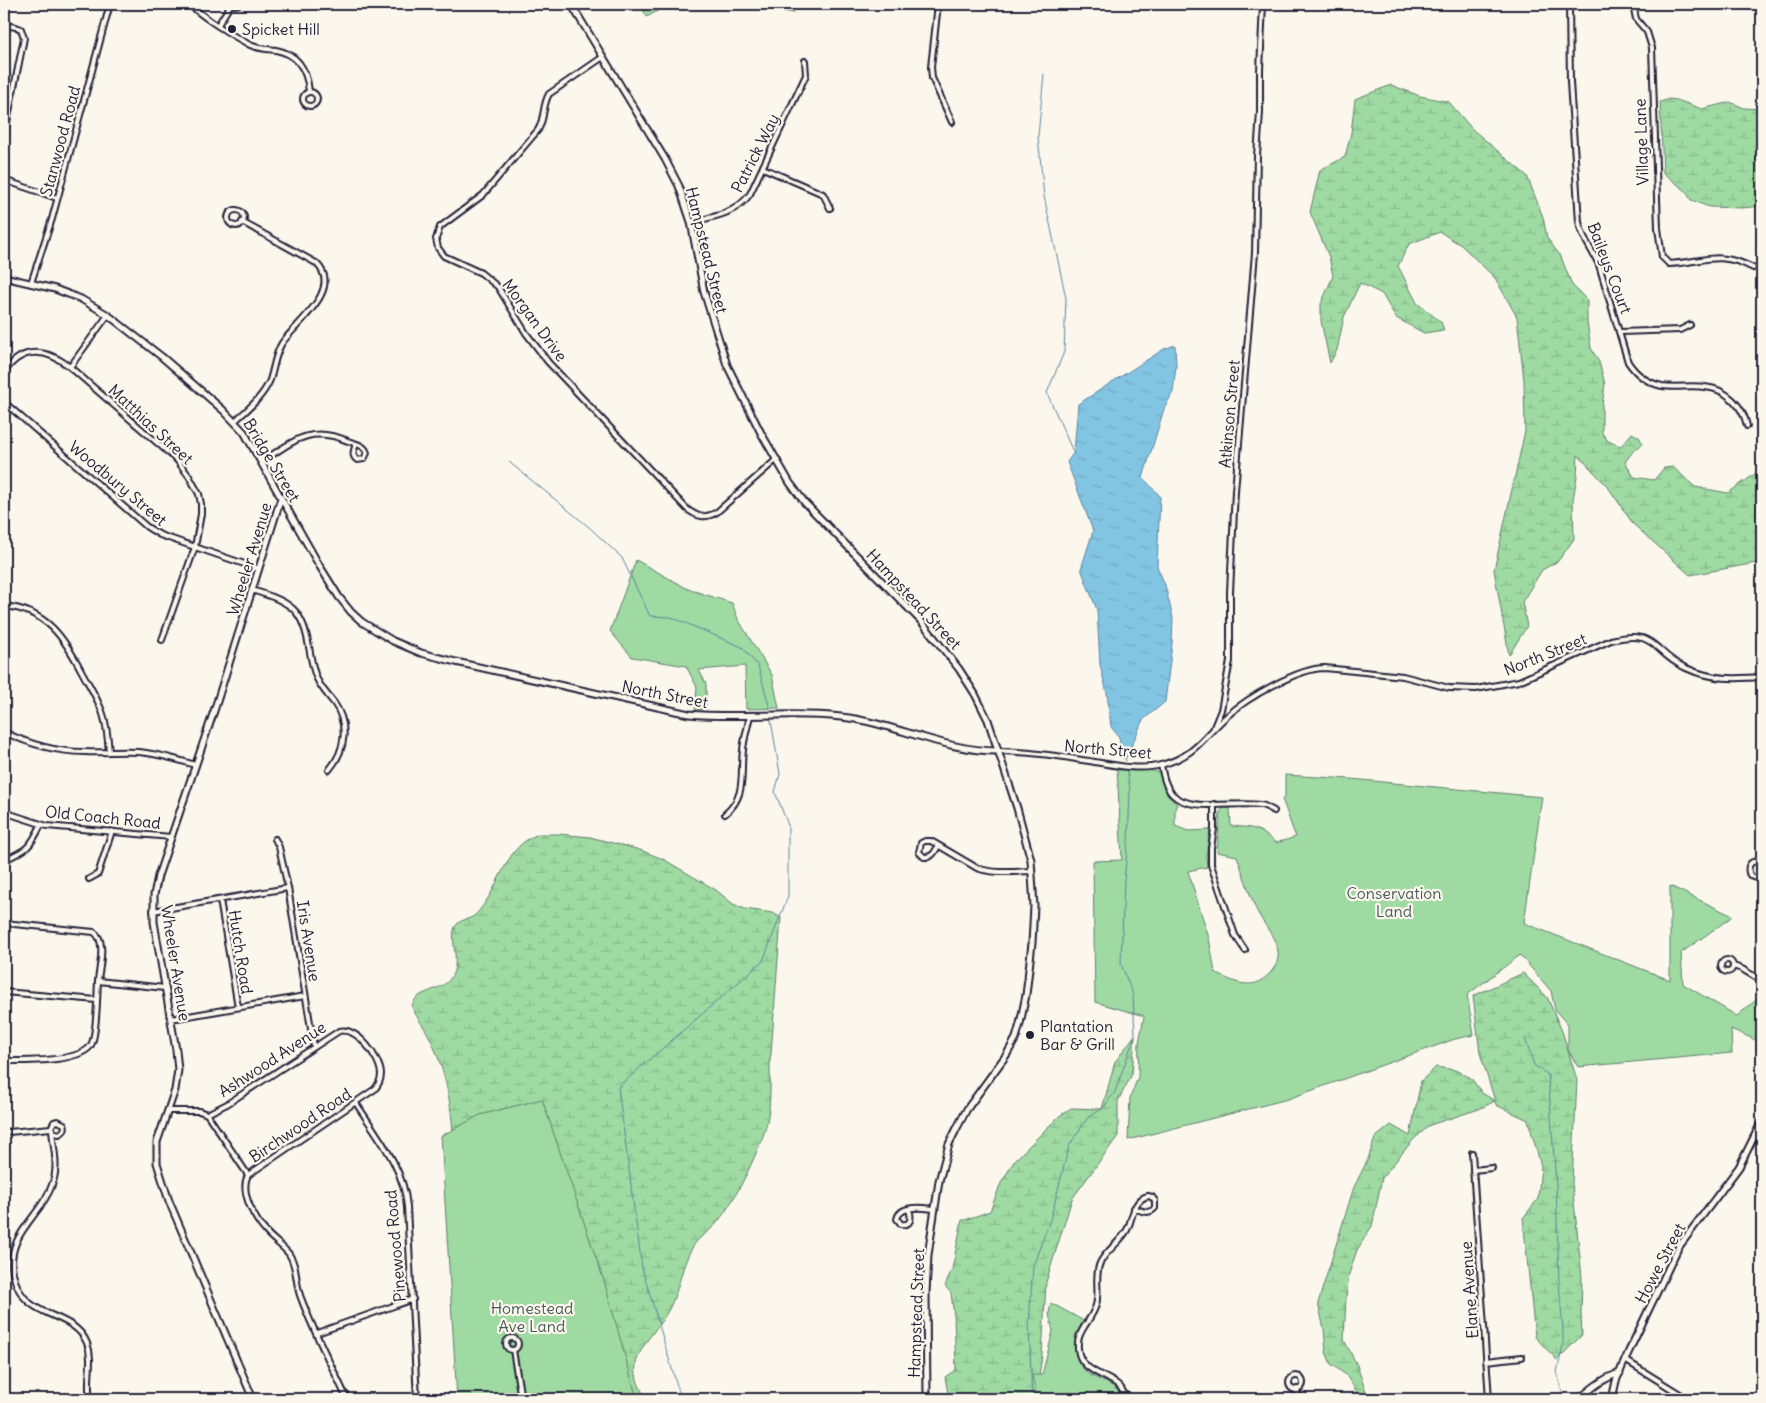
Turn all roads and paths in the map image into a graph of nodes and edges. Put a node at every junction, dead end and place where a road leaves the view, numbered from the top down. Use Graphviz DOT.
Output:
graph roads {
  1 [pos="110,4"];
  2 [pos="189,4"];
  3 [pos="239,4"];
  4 [pos="571,4"];
  5 [pos="938,4"];
  6 [pos="1263,4"];
  7 [pos="1569,4"];
  8 [pos="1632,4"];
  9 [pos="4,25"];
  10 [pos="218,25"];
  11 [pos="604,57"];
  12 [pos="805,61"];
  13 [pos="309,91"];
  14 [pos="952,122"];
  15 [pos="4,136"];
  16 [pos="763,168"];
  17 [pos="4,180"];
  18 [pos="57,198"];
  19 [pos="830,208"];
  20 [pos="242,222"];
  21 [pos="691,222"];
  22 [pos="1753,268"];
  23 [pos="4,277"];
  24 [pos="31,283"];
  25 [pos="108,315"];
  26 [pos="1690,325"];
  27 [pos="1620,332"];
  28 [pos="70,367"];
  29 [pos="4,373"];
  30 [pos="4,402"];
  31 [pos="235,421"];
  32 [pos="1747,426"];
  33 [pos="356,444"];
  34 [pos="777,459"];
  35 [pos="261,462"];
  36 [pos="281,498"];
  37 [pos="195,547"];
  38 [pos="259,569"];
  39 [pos="252,590"];
  40 [pos="4,606"];
  41 [pos="162,640"];
  42 [pos="409,648"];
  43 [pos="1762,677"];
  44 [pos="750,715"];
  45 [pos="1213,729"];
  46 [pos="4,732"];
  47 [pos="998,751"];
  48 [pos="109,752"];
  49 [pos="195,765"];
  50 [pos="1161,765"];
  51 [pos="330,770"];
  52 [pos="1214,804"];
  53 [pos="1274,811"];
  54 [pos="4,812"];
  55 [pos="725,814"];
  56 [pos="41,825"];
  57 [pos="112,831"];
  58 [pos="171,838"];
  59 [pos="276,839"];
  60 [pos="938,846"];
  61 [pos="4,860"];
  62 [pos="1762,864"];
  63 [pos="1032,871"];
  64 [pos="1762,875"];
  65 [pos="89,879"];
  66 [pos="288,888"];
  67 [pos="220,900"];
  68 [pos="153,911"];
  69 [pos="4,923"];
  70 [pos="1245,950"];
  71 [pos="1733,966"];
  72 [pos="98,981"];
  73 [pos="1762,981"];
  74 [pos="165,988"];
  75 [pos="4,992"];
  76 [pos="305,996"];
  77 [pos="97,1000"];
  78 [pos="238,1008"];
  79 [pos="171,1019"];
  80 [pos="314,1047"];
  81 [pos="4,1061"];
  82 [pos="380,1081"];
  83 [pos="356,1103"];
  84 [pos="169,1111"];
  85 [pos="207,1114"];
  86 [pos="1762,1122"];
  87 [pos="4,1130"];
  88 [pos="10,1132"];
  89 [pos="4,1136"];
  90 [pos="1472,1153"];
  91 [pos="1492,1168"];
  92 [pos="1474,1170"];
  93 [pos="248,1175"];
  94 [pos="1134,1208"];
  95 [pos="935,1209"];
  96 [pos="908,1210"];
  97 [pos="413,1299"];
  98 [pos="317,1333"];
  99 [pos="513,1350"];
  100 [pos="1522,1357"];
  101 [pos="1625,1360"];
  102 [pos="1486,1361"];
  103 [pos="1620,1374"];
  104 [pos="1297,1389"];
  105 [pos="90,1399"];
  106 [pos="252,1399"];
  107 [pos="347,1399"];
  108 [pos="417,1399"];
  109 [pos="520,1399"];
  110 [pos="927,1399"];
  111 [pos="1126,1399"];
  112 [pos="1298,1399"];
  113 [pos="1383,1399"];
  114 [pos="1393,1399"];
  115 [pos="1448,1399"];
  116 [pos="1454,1399"];
  117 [pos="1489,1399"];
  118 [pos="1579,1399"];
  119 [pos="1612,1399"];
  120 [pos="1688,1399"];
  1 -- 18 [label="street, Stanwood Road"];
  2 -- 10 [label="street"];
  3 -- 10 [label="street"];
  4 -- 11 [label="street, Hampstead Street"];
  5 -- 14 [label="street"];
  6 -- 45 [label="street, Atkinson Street"];
  7 -- 27 [label="street, Baileys Court"];
  8 -- 22 [label="street, Village Lane"];
  9 -- 15 [label="street"];
  10 -- 13 [label="street"];
  11 -- 21 [label="street, Hampstead Street"];
  11 -- 34 [label="street, Morgan Drive"];
  12 -- 16 [label="street, Patrick Way"];
  16 -- 19 [label="street"];
  16 -- 21 [label="street, Patrick Way"];
  17 -- 18 [label="street"];
  18 -- 24 [label="street, Stanwood Road"];
  20 -- 20 [label="street"];
  20 -- 31 [label="street"];
  21 -- 34 [label="street, Hampstead Street"];
  23 -- 24 [label="street, Bridge Street"];
  24 -- 25 [label="street, Bridge Street"];
  25 -- 28 [label="street"];
  25 -- 31 [label="street, Bridge Street"];
  26 -- 27 [label="street"];
  27 -- 32 [label="street, Baileys Court"];
  28 -- 29 [label="street, Matthias Street"];
  28 -- 37 [label="street, Matthias Street"];
  30 -- 37 [label="street, Woodbury Street"];
  31 -- 35 [label="street, Bridge Street"];
  33 -- 33 [label="street"];
  33 -- 35 [label="street"];
  34 -- 47 [label="street, Hampstead Street"];
  35 -- 36 [label="street, Bridge Street"];
  36 -- 38 [label="street, Wheeler Avenue"];
  36 -- 42 [label="street, Bridge Street"];
  37 -- 38 [label="street, Woodbury Street"];
  37 -- 41 [label="street, Matthias Street"];
  38 -- 39 [label="street, Wheeler Avenue"];
  39 -- 49 [label="street, Wheeler Avenue"];
  39 -- 51 [label="street"];
  40 -- 48 [label="street"];
  42 -- 44 [label="street, North Street"];
  43 -- 45 [label="street, North Street"];
  44 -- 47 [label="street, North Street"];
  44 -- 55 [label="street"];
  45 -- 50 [label="street, North Street"];
  46 -- 48 [label="street"];
  47 -- 50 [label="street, North Street"];
  47 -- 63 [label="street, Hampstead Street"];
  48 -- 49 [label="street"];
  49 -- 58 [label="street, Wheeler Avenue"];
  50 -- 52 [label="street"];
  52 -- 53 [label="street"];
  52 -- 70 [label="street"];
  54 -- 56 [label="street, Old Coach Road"];
  56 -- 57 [label="street, Old Coach Road"];
  56 -- 61 [label="street"];
  57 -- 58 [label="street, Old Coach Road"];
  57 -- 65 [label="street"];
  58 -- 68 [label="street, Wheeler Avenue"];
  59 -- 66 [label="street, Iris Avenue"];
  60 -- 60 [label="street"];
  60 -- 63 [label="street"];
  62 -- 64 [label="street"];
  63 -- 95 [label="street, Hampstead Street"];
  66 -- 67 [label="street"];
  66 -- 76 [label="street, Iris Avenue"];
  67 -- 68 [label="street"];
  67 -- 78 [label="street, Hutch Road"];
  68 -- 74 [label="street, Wheeler Avenue"];
  69 -- 72 [label="street"];
  71 -- 73 [label="street"];
  72 -- 74 [label="street"];
  72 -- 77 [label="street"];
  74 -- 79 [label="street, Wheeler Avenue"];
  75 -- 77 [label="street"];
  76 -- 78 [label="street"];
  76 -- 80 [label="street, Iris Avenue"];
  77 -- 81 [label="street"];
  78 -- 79 [label="street"];
  79 -- 84 [label="street, Wheeler Avenue"];
  80 -- 82 [label="street, Ashwood Avenue"];
  80 -- 85 [label="street, Ashwood Avenue"];
  82 -- 83 [label="street, Birchwood Road"];
  83 -- 93 [label="street, Birchwood Road"];
  83 -- 97 [label="street, Pinewood Road"];
  84 -- 85 [label="street"];
  84 -- 106 [label="street, Wheeler Avenue"];
  85 -- 93 [label="street, Birchwood Road"];
  86 -- 101 [label="street, Howe Street"];
  87 -- 88 [label="street"];
  88 -- 89 [label="street"];
  88 -- 105 [label="street"];
  90 -- 92 [label="street, Elane Avenue"];
  91 -- 92 [label="street"];
  92 -- 102 [label="street, Elane Avenue"];
  93 -- 98 [label="street"];
  94 -- 94 [label="street"];
  94 -- 111 [label="street"];
  95 -- 96 [label="street"];
  95 -- 110 [label="street, Hampstead Street"];
  97 -- 98 [label="street"];
  97 -- 108 [label="street, Pinewood Road"];
  98 -- 107 [label="street"];
  99 -- 109 [label="street"];
  100 -- 102 [label="street"];
  101 -- 103 [label="street, Howe Street"];
  101 -- 120 [label="street"];
  102 -- 117 [label="street, Elane Avenue"];
  103 -- 118 [label="street"];
  103 -- 119 [label="street, Howe Street"];
  104 -- 112 [label="street"];
  113 -- 114 [label="street"];
  115 -- 116 [label="street"];
}
